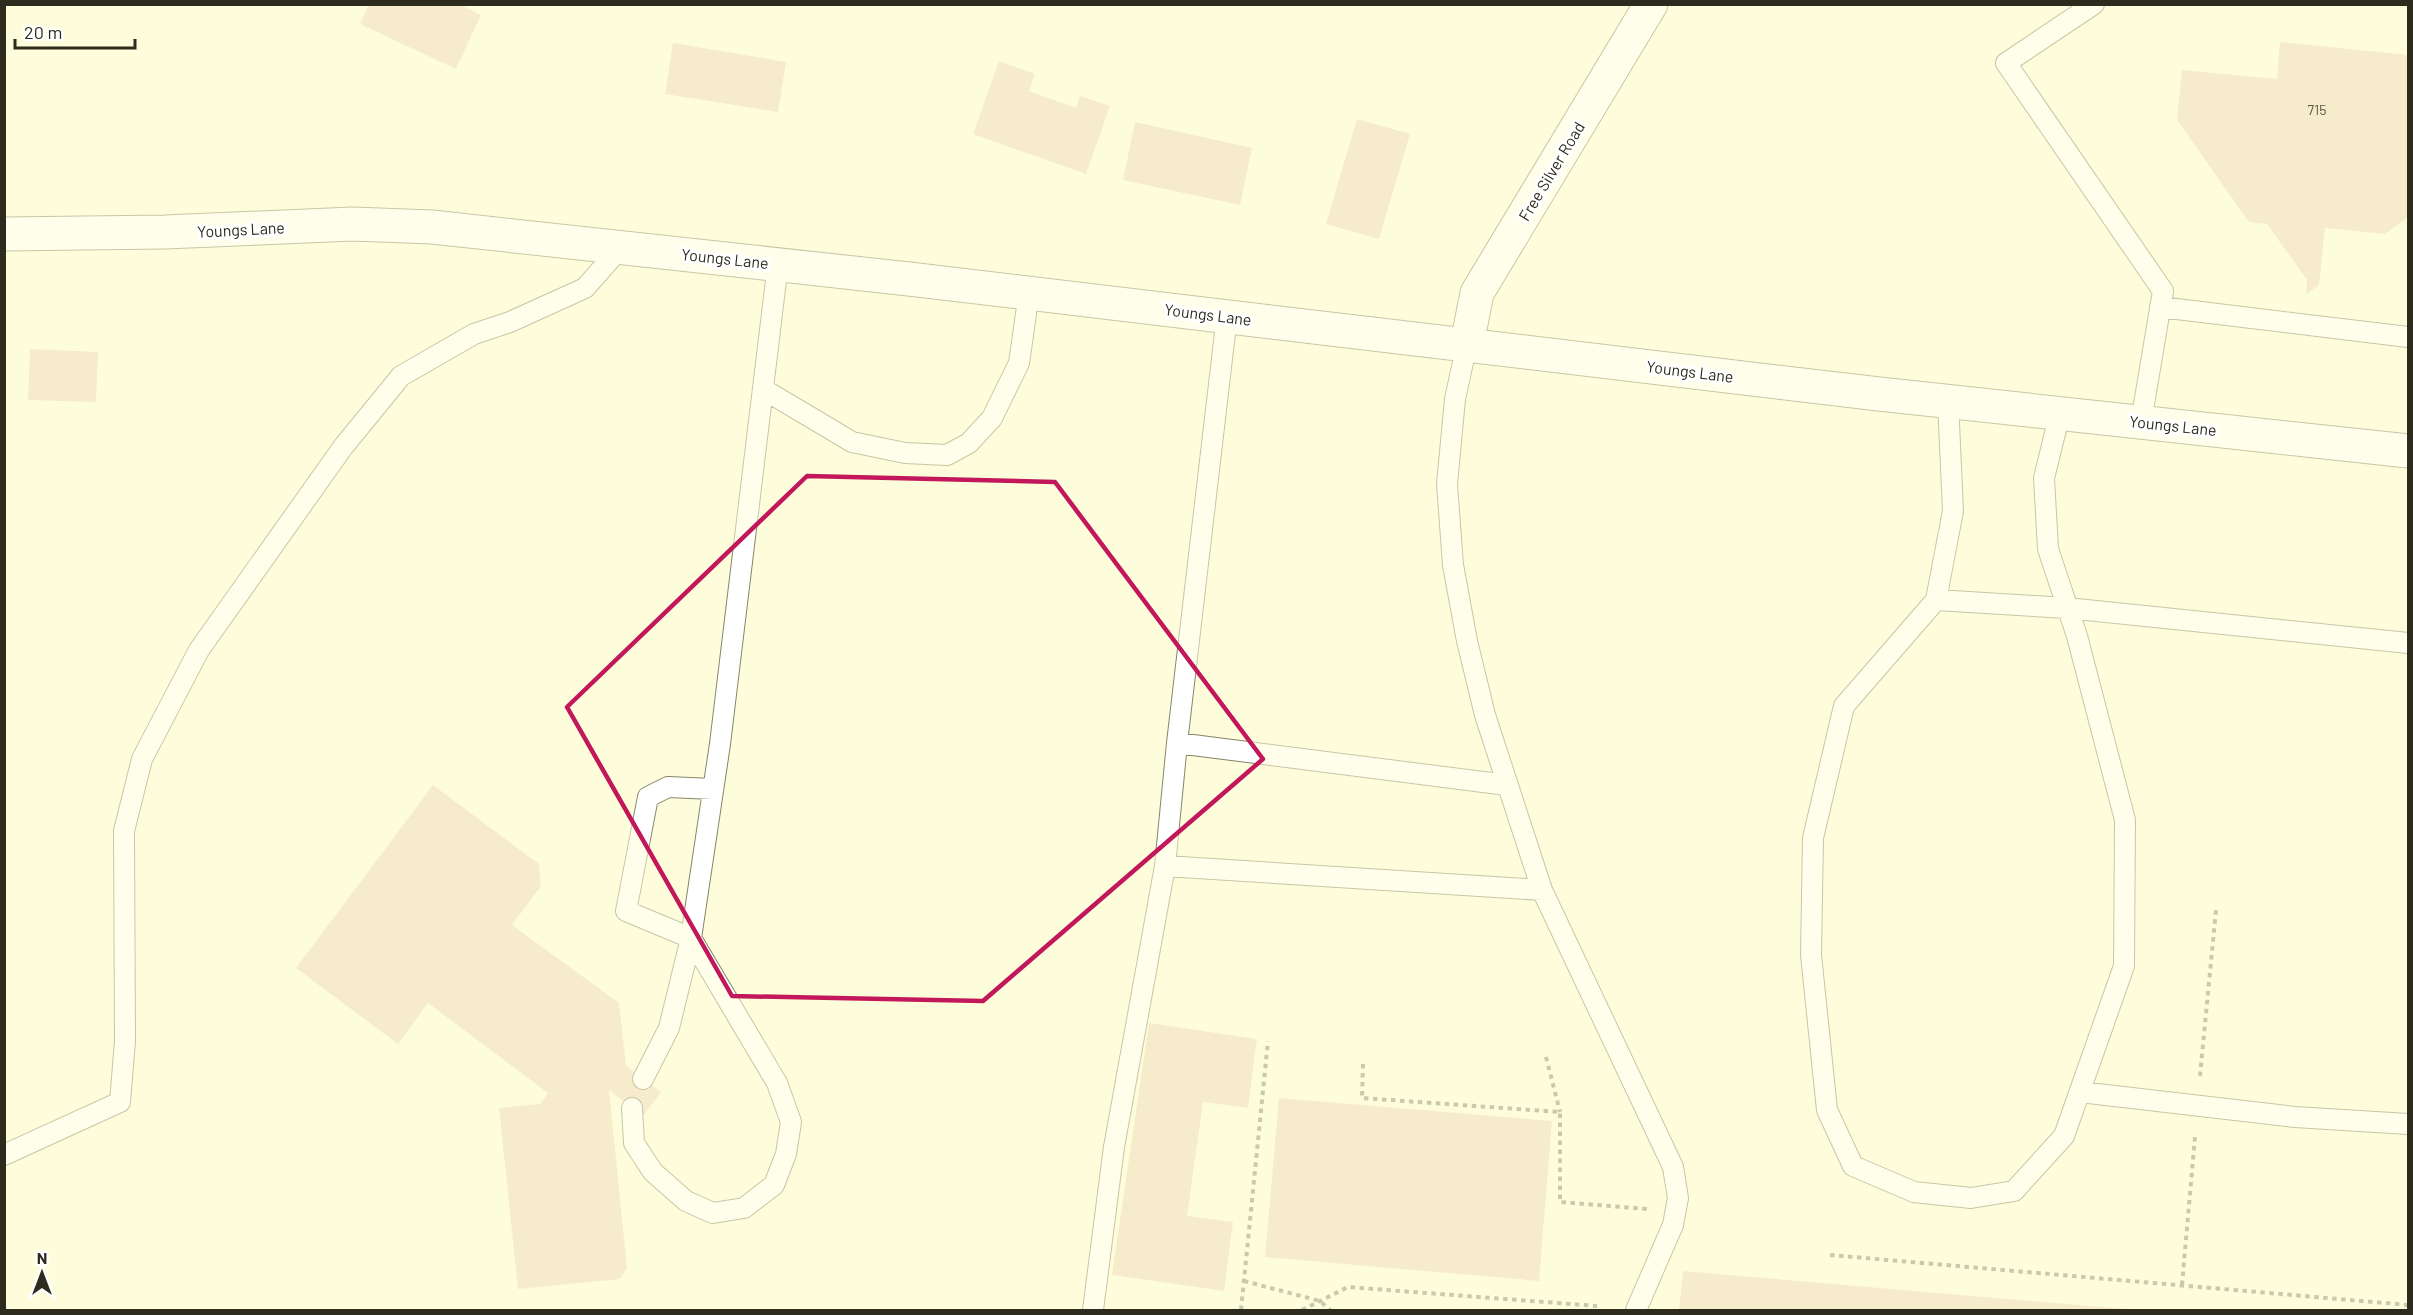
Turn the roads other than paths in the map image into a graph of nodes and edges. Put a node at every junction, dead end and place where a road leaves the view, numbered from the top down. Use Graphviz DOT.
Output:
graph roads {
  1 [pos="1651,4"];
  2 [pos="2094,4"];
  3 [pos="4,234"];
  4 [pos="622,246"];
  5 [pos="778,264"];
  6 [pos="1029,293"];
  7 [pos="2160,307"];
  8 [pos="1227,316"];
  9 [pos="2409,337"];
  10 [pos="1467,344"];
  11 [pos="763,389"];
  12 [pos="1948,401"];
  13 [pos="2060,413"];
  14 [pos="2142,422"];
  15 [pos="2409,451"];
  16 [pos="1936,600"];
  17 [pos="2067,608"];
  18 [pos="2409,643"];
  19 [pos="1177,743"];
  20 [pos="1507,785"];
  21 [pos="713,789"];
  22 [pos="1165,866"];
  23 [pos="1542,890"];
  24 [pos="691,939"];
  25 [pos="644,1079"];
  26 [pos="2080,1092"];
  27 [pos="632,1108"];
  28 [pos="2409,1124"];
  29 [pos="4,1155"];
  30 [pos="1093,1311"];
  31 [pos="1636,1311"];
  1 -- 10 [label="street, Free Silver Road"];
  2 -- 7 [label="lane"];
  3 -- 4 [label="street, Youngs Lane"];
  4 -- 5 [label="street, Youngs Lane"];
  4 -- 29 [label="lane"];
  5 -- 6 [label="street, Youngs Lane"];
  5 -- 11 [label="lane"];
  6 -- 8 [label="street, Youngs Lane"];
  6 -- 11 [label="lane"];
  7 -- 9 [label="lane"];
  7 -- 14 [label="lane"];
  8 -- 10 [label="street, Youngs Lane"];
  8 -- 19 [label="lane"];
  10 -- 12 [label="street, Youngs Lane"];
  10 -- 20 [label="lane"];
  11 -- 21 [label="lane"];
  12 -- 13 [label="street, Youngs Lane"];
  12 -- 16 [label="lane"];
  13 -- 14 [label="street, Youngs Lane"];
  13 -- 17 [label="lane"];
  14 -- 15 [label="street, Youngs Lane"];
  16 -- 17 [label="lane"];
  16 -- 26 [label="lane"];
  17 -- 18 [label="lane"];
  17 -- 26 [label="lane"];
  19 -- 20 [label="lane"];
  19 -- 22 [label="lane"];
  20 -- 23 [label="lane"];
  21 -- 24 [label="lane"];
  21 -- 24 [label="lane"];
  22 -- 23 [label="lane"];
  22 -- 30 [label="lane"];
  23 -- 31 [label="lane"];
  24 -- 25 [label="lane"];
  24 -- 27 [label="lane"];
  26 -- 28 [label="lane"];
}
